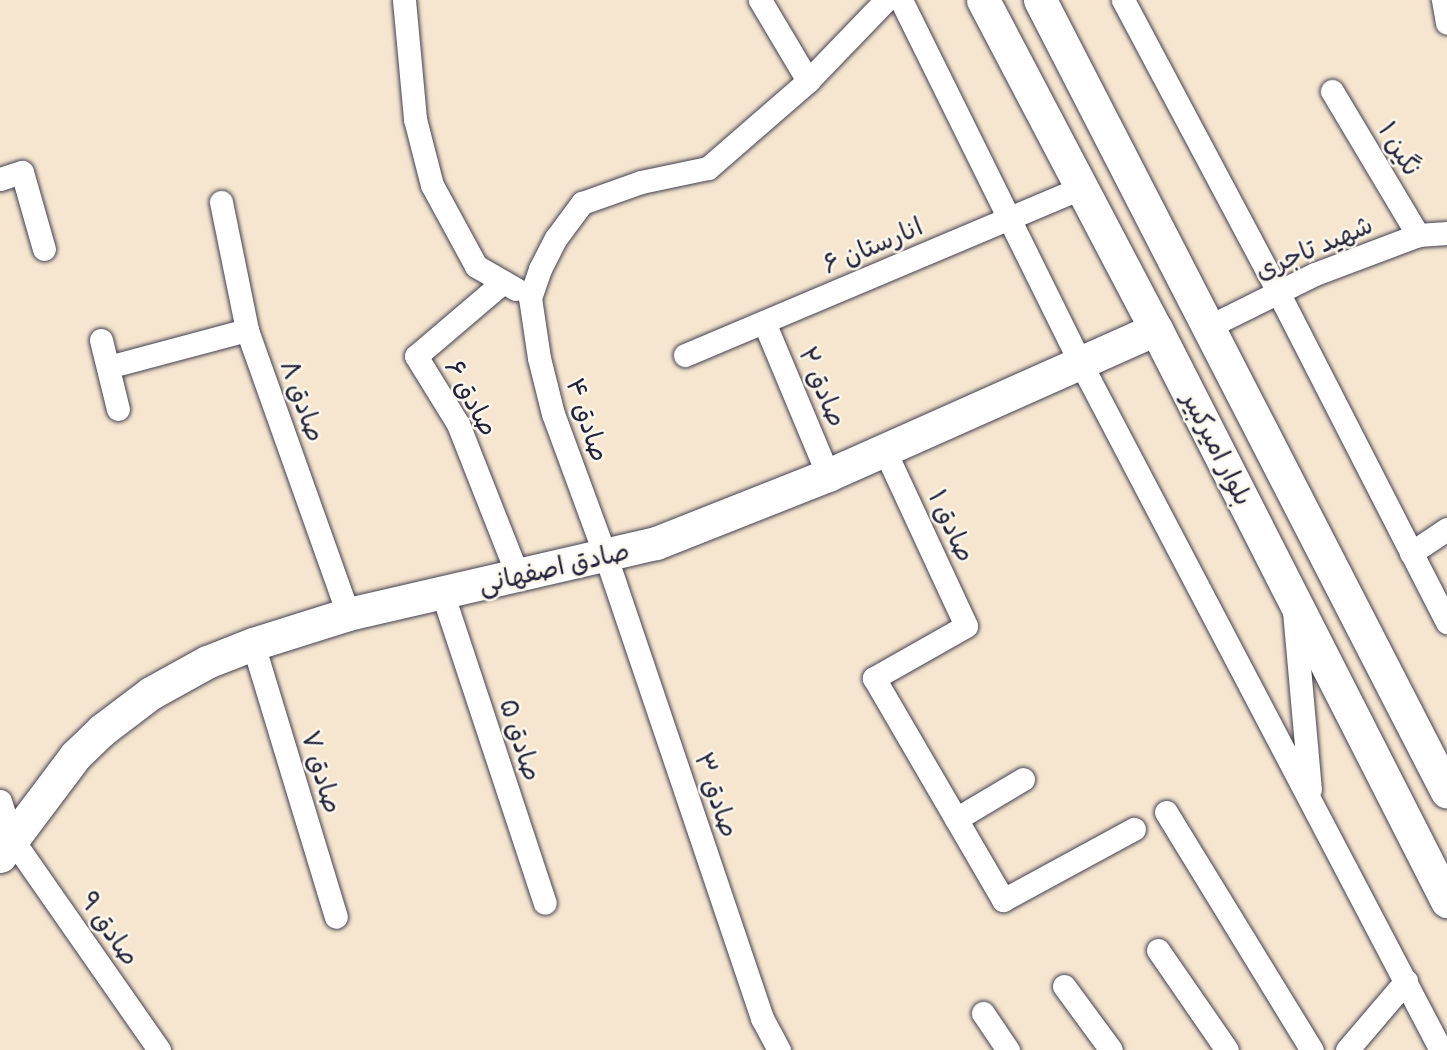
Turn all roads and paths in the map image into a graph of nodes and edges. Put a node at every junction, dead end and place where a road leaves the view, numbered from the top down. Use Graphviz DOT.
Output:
graph roads {
  1 [pos="404,0"];
  2 [pos="760,0"];
  3 [pos="886,0"];
  4 [pos="901,0"];
  5 [pos="983,0"];
  6 [pos="1040,0"];
  7 [pos="1123,0"];
  8 [pos="1443,0"];
  9 [pos="1447,23"];
  10 [pos="808,81"];
  11 [pos="1332,92"];
  12 [pos="0,179"];
  13 [pos="1082,187"];
  14 [pos="221,202"];
  15 [pos="1010,220"];
  16 [pos="1447,233"];
  17 [pos="1418,235"];
  18 [pos="44,249"];
  19 [pos="503,282"];
  20 [pos="1278,292"];
  21 [pos="530,298"];
  22 [pos="764,322"];
  23 [pos="1208,327"];
  24 [pos="1156,329"];
  25 [pos="247,330"];
  26 [pos="101,340"];
  27 [pos="685,355"];
  28 [pos="1080,360"];
  29 [pos="108,367"];
  30 [pos="118,409"];
  31 [pos="884,449"];
  32 [pos="828,475"];
  33 [pos="1447,528"];
  34 [pos="1411,553"];
  35 [pos="605,555"];
  36 [pos="517,574"];
  37 [pos="443,594"];
  38 [pos="1293,597"];
  39 [pos="348,614"];
  40 [pos="1447,622"];
  41 [pos="253,644"];
  42 [pos="1024,779"];
  43 [pos="1447,792"];
  44 [pos="1311,800"];
  45 [pos="0,801"];
  46 [pos="1166,812"];
  47 [pos="956,819"];
  48 [pos="1134,829"];
  49 [pos="6,848"];
  50 [pos="1438,867"];
  51 [pos="1447,901"];
  52 [pos="545,903"];
  53 [pos="337,918"];
  54 [pos="1158,950"];
  55 [pos="1406,981"];
  56 [pos="1064,986"];
  57 [pos="983,1013"];
  58 [pos="159,1050"];
  59 [pos="779,1050"];
  60 [pos="1008,1050"];
  61 [pos="1111,1050"];
  62 [pos="1227,1050"];
  63 [pos="1312,1050"];
  64 [pos="1347,1050"];
  65 [pos="1441,1050"];
  1 -- 19 [label="street"];
  2 -- 10 [label="street"];
  3 -- 10 [label="street"];
  4 -- 15 [label="street"];
  5 -- 13 [label="main road, بلوار امیرکبیر"];
  6 -- 23 [label="main road, بلوار امیرکبیر"];
  7 -- 20 [label="street"];
  8 -- 9 [label="street"];
  10 -- 21 [label="street"];
  11 -- 17 [label="street, نگین ۱"];
  12 -- 18 [label="street"];
  13 -- 15 [label="street, انارستان ۶"];
  13 -- 24 [label="main road, بلوار امیرکبیر"];
  14 -- 25 [label="street, صادق ۸"];
  15 -- 22 [label="street, انارستان ۶"];
  15 -- 28 [label="street"];
  16 -- 17 [label="street, شهید تاجری"];
  17 -- 20 [label="street, شهید تاجری"];
  19 -- 21 [label="street"];
  19 -- 36 [label="street, صادق ۶"];
  20 -- 23 [label="street, شهید تاجری"];
  20 -- 34 [label="street"];
  21 -- 35 [label="street, صادق ۴"];
  22 -- 27 [label="street, انارستان ۶"];
  22 -- 32 [label="street, صادق ۲"];
  23 -- 43 [label="main road, بلوار امیرکبیر"];
  24 -- 28 [label="main road, صادق اصفهانی"];
  24 -- 38 [label="main road, بلوار امیرکبیر"];
  25 -- 29 [label="street"];
  25 -- 39 [label="street, صادق ۸"];
  26 -- 29 [label="street"];
  28 -- 31 [label="main road, صادق اصفهانی"];
  28 -- 44 [label="street"];
  29 -- 30 [label="street"];
  31 -- 32 [label="main road, صادق اصفهانی"];
  31 -- 47 [label="street, صادق ۱"];
  32 -- 35 [label="main road, صادق اصفهانی"];
  33 -- 34 [label="street"];
  34 -- 40 [label="street"];
  35 -- 36 [label="main road, صادق اصفهانی"];
  35 -- 59 [label="street, صادق ۳"];
  36 -- 37 [label="main road, صادق اصفهانی"];
  37 -- 39 [label="main road, صادق اصفهانی"];
  37 -- 52 [label="street, صادق ۵"];
  38 -- 44 [label="street"];
  38 -- 50 [label="main road, بلوار امیرکبیر"];
  39 -- 41 [label="main road, صادق اصفهانی"];
  41 -- 49 [label="main road, صادق اصفهانی"];
  41 -- 53 [label="street, صادق ۷"];
  42 -- 47 [label="street"];
  44 -- 55 [label="street"];
  45 -- 49 [label="street, صادق ۹"];
  46 -- 63 [label="street"];
  47 -- 48 [label="street"];
  49 -- 58 [label="street, صادق ۹"];
  50 -- 51 [label="main road, بلوار امیرکبیر"];
  54 -- 62 [label="street"];
  55 -- 64 [label="street"];
  55 -- 65 [label="street"];
  56 -- 61 [label="street"];
  57 -- 60 [label="street"];
}
